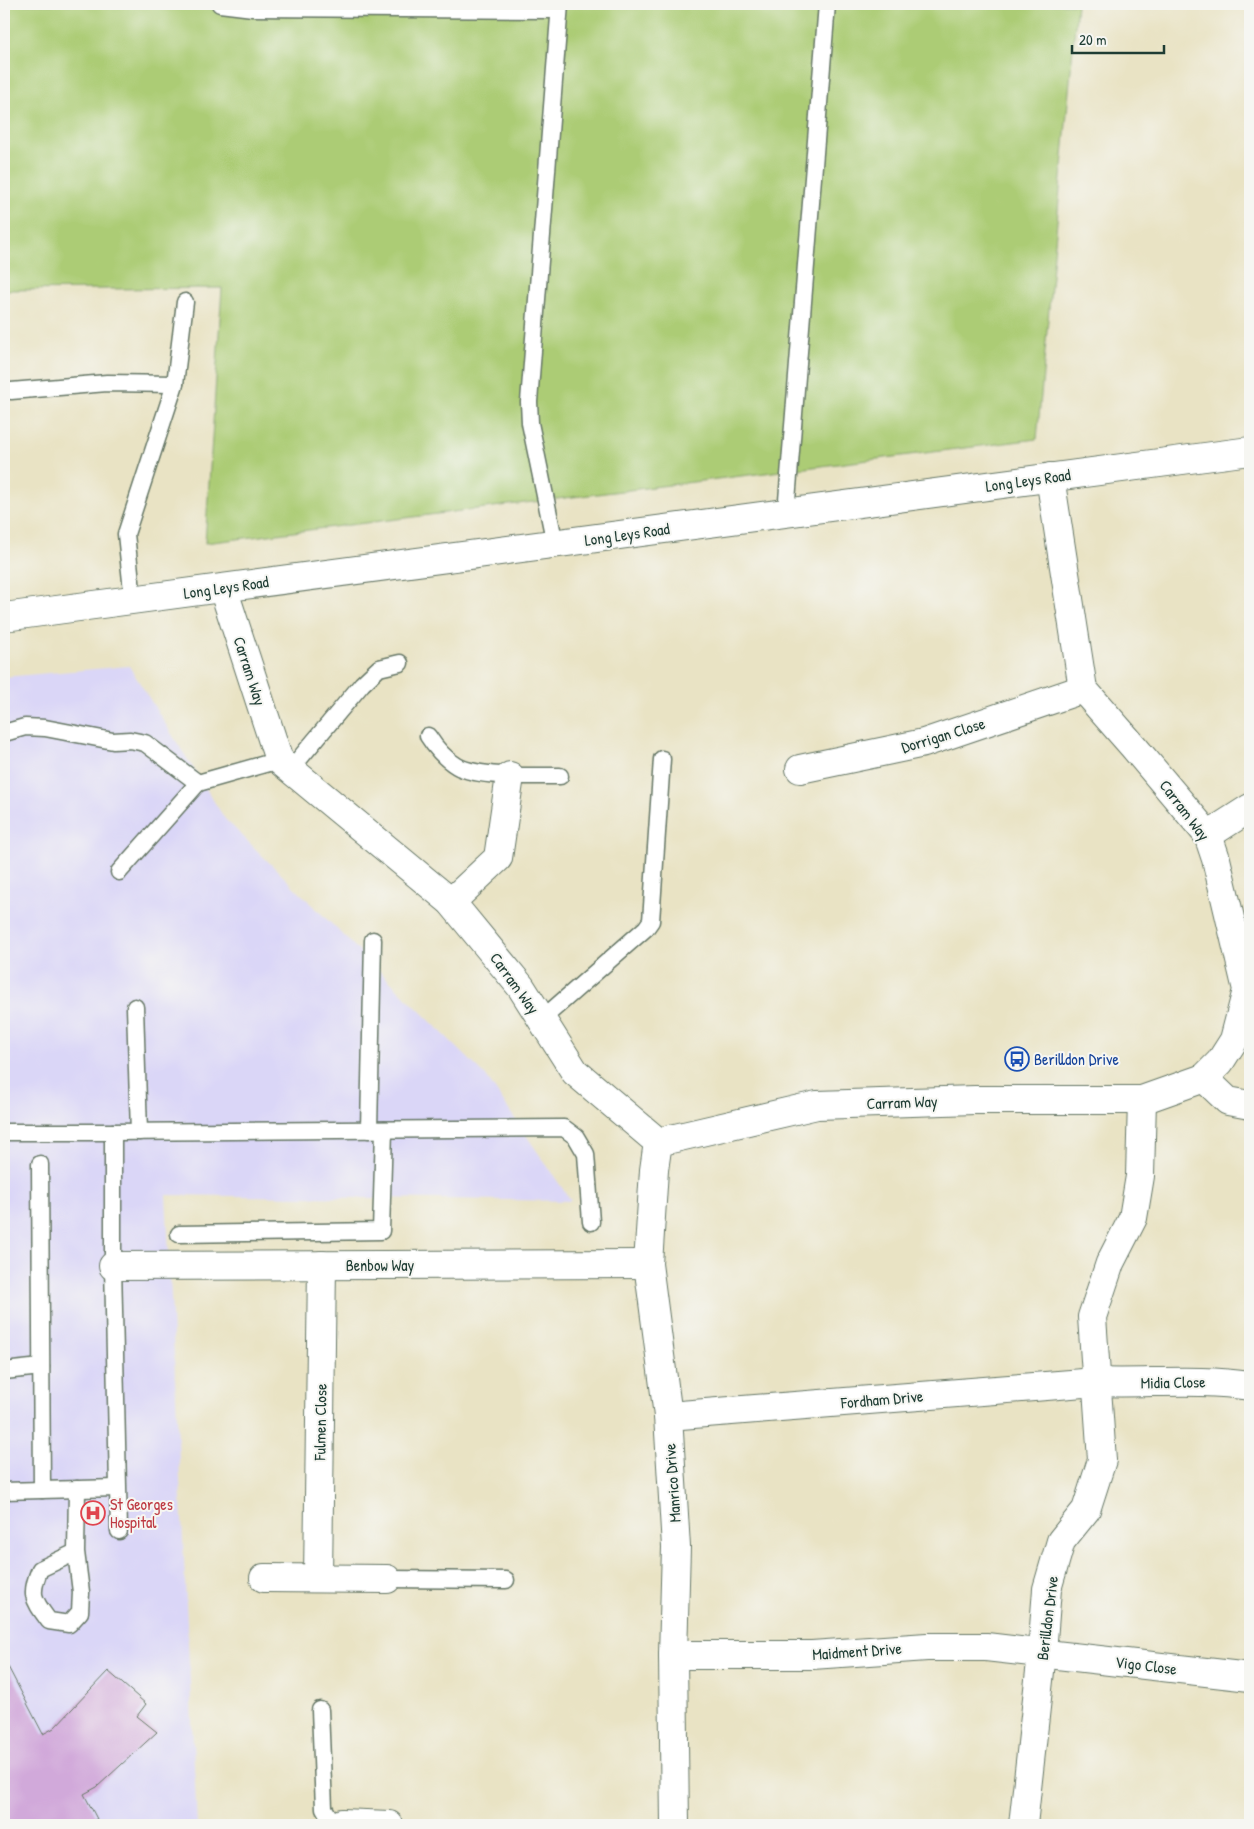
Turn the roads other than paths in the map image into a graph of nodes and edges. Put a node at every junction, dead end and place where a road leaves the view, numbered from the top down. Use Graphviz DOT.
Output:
graph roads {
  1 [pos="220,4"];
  2 [pos="827,4"];
  3 [pos="560,7"];
  4 [pos="185,302"];
  5 [pos="175,384"];
  6 [pos="11,391"];
  7 [pos="1250,451"];
  8 [pos="1050,477"];
  9 [pos="786,513"];
  10 [pos="555,544"];
  11 [pos="223,588"];
  12 [pos="133,600"];
  13 [pos="4,617"];
  14 [pos="400,663"];
  15 [pos="1083,689"];
  16 [pos="4,733"];
  17 [pos="428,736"];
  18 [pos="662,759"];
  19 [pos="284,765"];
  20 [pos="800,769"];
  21 [pos="510,776"];
  22 [pos="560,776"];
  23 [pos="198,783"];
  24 [pos="1250,808"];
  25 [pos="1208,835"];
  26 [pos="119,872"];
  27 [pos="451,902"];
  28 [pos="373,940"];
  29 [pos="135,1007"];
  30 [pos="542,1020"];
  31 [pos="1204,1078"];
  32 [pos="1142,1100"];
  33 [pos="1250,1106"];
  34 [pos="377,1130"];
  35 [pos="4,1132"];
  36 [pos="113,1132"];
  37 [pos="139,1132"];
  38 [pos="658,1142"];
  39 [pos="40,1164"];
  40 [pos="591,1222"];
  41 [pos="179,1234"];
  42 [pos="648,1264"];
  43 [pos="322,1265"];
  44 [pos="112,1266"];
  45 [pos="41,1367"];
  46 [pos="4,1372"];
  47 [pos="1096,1382"];
  48 [pos="1250,1386"];
  49 [pos="668,1416"];
  50 [pos="117,1488"];
  51 [pos="77,1489"];
  52 [pos="42,1490"];
  53 [pos="4,1492"];
  54 [pos="119,1531"];
  55 [pos="76,1552"];
  56 [pos="264,1578"];
  57 [pos="318,1578"];
  58 [pos="387,1580"];
  59 [pos="506,1580"];
  60 [pos="1042,1653"];
  61 [pos="673,1655"];
  62 [pos="1250,1678"];
  63 [pos="320,1710"];
  64 [pos="342,1823"];
  65 [pos="389,1825"];
  66 [pos="676,1825"];
  67 [pos="1023,1825"];
  1 -- 3 [label="lane"];
  2 -- 9 [label="lane"];
  3 -- 10 [label="lane"];
  4 -- 5 [label="lane"];
  5 -- 6 [label="lane"];
  5 -- 12 [label="lane"];
  7 -- 8 [label="street, Long Leys Road"];
  8 -- 9 [label="street, Long Leys Road"];
  8 -- 15 [label="street"];
  9 -- 10 [label="street, Long Leys Road"];
  10 -- 11 [label="street, Long Leys Road"];
  11 -- 12 [label="street, Long Leys Road"];
  11 -- 19 [label="street, Carram Way"];
  12 -- 13 [label="street, Long Leys Road"];
  14 -- 19 [label="lane"];
  15 -- 20 [label="street, Dorrigan Close"];
  15 -- 25 [label="street, Carram Way"];
  16 -- 23 [label="lane"];
  17 -- 21 [label="lane"];
  18 -- 30 [label="lane"];
  19 -- 23 [label="lane"];
  19 -- 27 [label="street, Carram Way"];
  21 -- 22 [label="lane"];
  21 -- 27 [label="street"];
  23 -- 26 [label="lane"];
  24 -- 25 [label="street"];
  25 -- 31 [label="street, Carram Way"];
  27 -- 30 [label="street, Carram Way"];
  28 -- 34 [label="lane"];
  29 -- 37 [label="lane"];
  30 -- 38 [label="street, Carram Way"];
  31 -- 32 [label="street, Carram Way"];
  31 -- 33 [label="street"];
  32 -- 38 [label="street, Carram Way"];
  32 -- 47 [label="street, Berilldon Drive"];
  34 -- 37 [label="lane"];
  34 -- 40 [label="lane"];
  34 -- 41 [label="lane"];
  35 -- 36 [label="lane"];
  36 -- 37 [label="lane"];
  36 -- 44 [label="lane"];
  38 -- 42 [label="street, Manrico Drive"];
  39 -- 45 [label="lane"];
  42 -- 43 [label="street, Benbow Way"];
  42 -- 49 [label="street, Manrico Drive"];
  43 -- 44 [label="street, Benbow Way"];
  43 -- 57 [label="street, Fulmen Close"];
  44 -- 50 [label="lane"];
  45 -- 46 [label="lane"];
  45 -- 52 [label="lane"];
  47 -- 48 [label="street, Midia Close"];
  47 -- 49 [label="street, Fordham Drive"];
  47 -- 60 [label="street, Berilldon Drive"];
  49 -- 61 [label="street, Manrico Drive"];
  50 -- 51 [label="lane"];
  50 -- 54 [label="lane"];
  51 -- 52 [label="lane"];
  51 -- 55 [label="lane"];
  52 -- 53 [label="lane"];
  56 -- 57 [label="street"];
  57 -- 58 [label="street"];
  58 -- 59 [label="lane"];
  60 -- 61 [label="street, Maidment Drive"];
  60 -- 62 [label="street, Vigo Close"];
  60 -- 67 [label="street, Berilldon Drive"];
  61 -- 66 [label="street, Manrico Drive"];
  63 -- 64 [label="lane"];
  64 -- 65 [label="street"];
}
